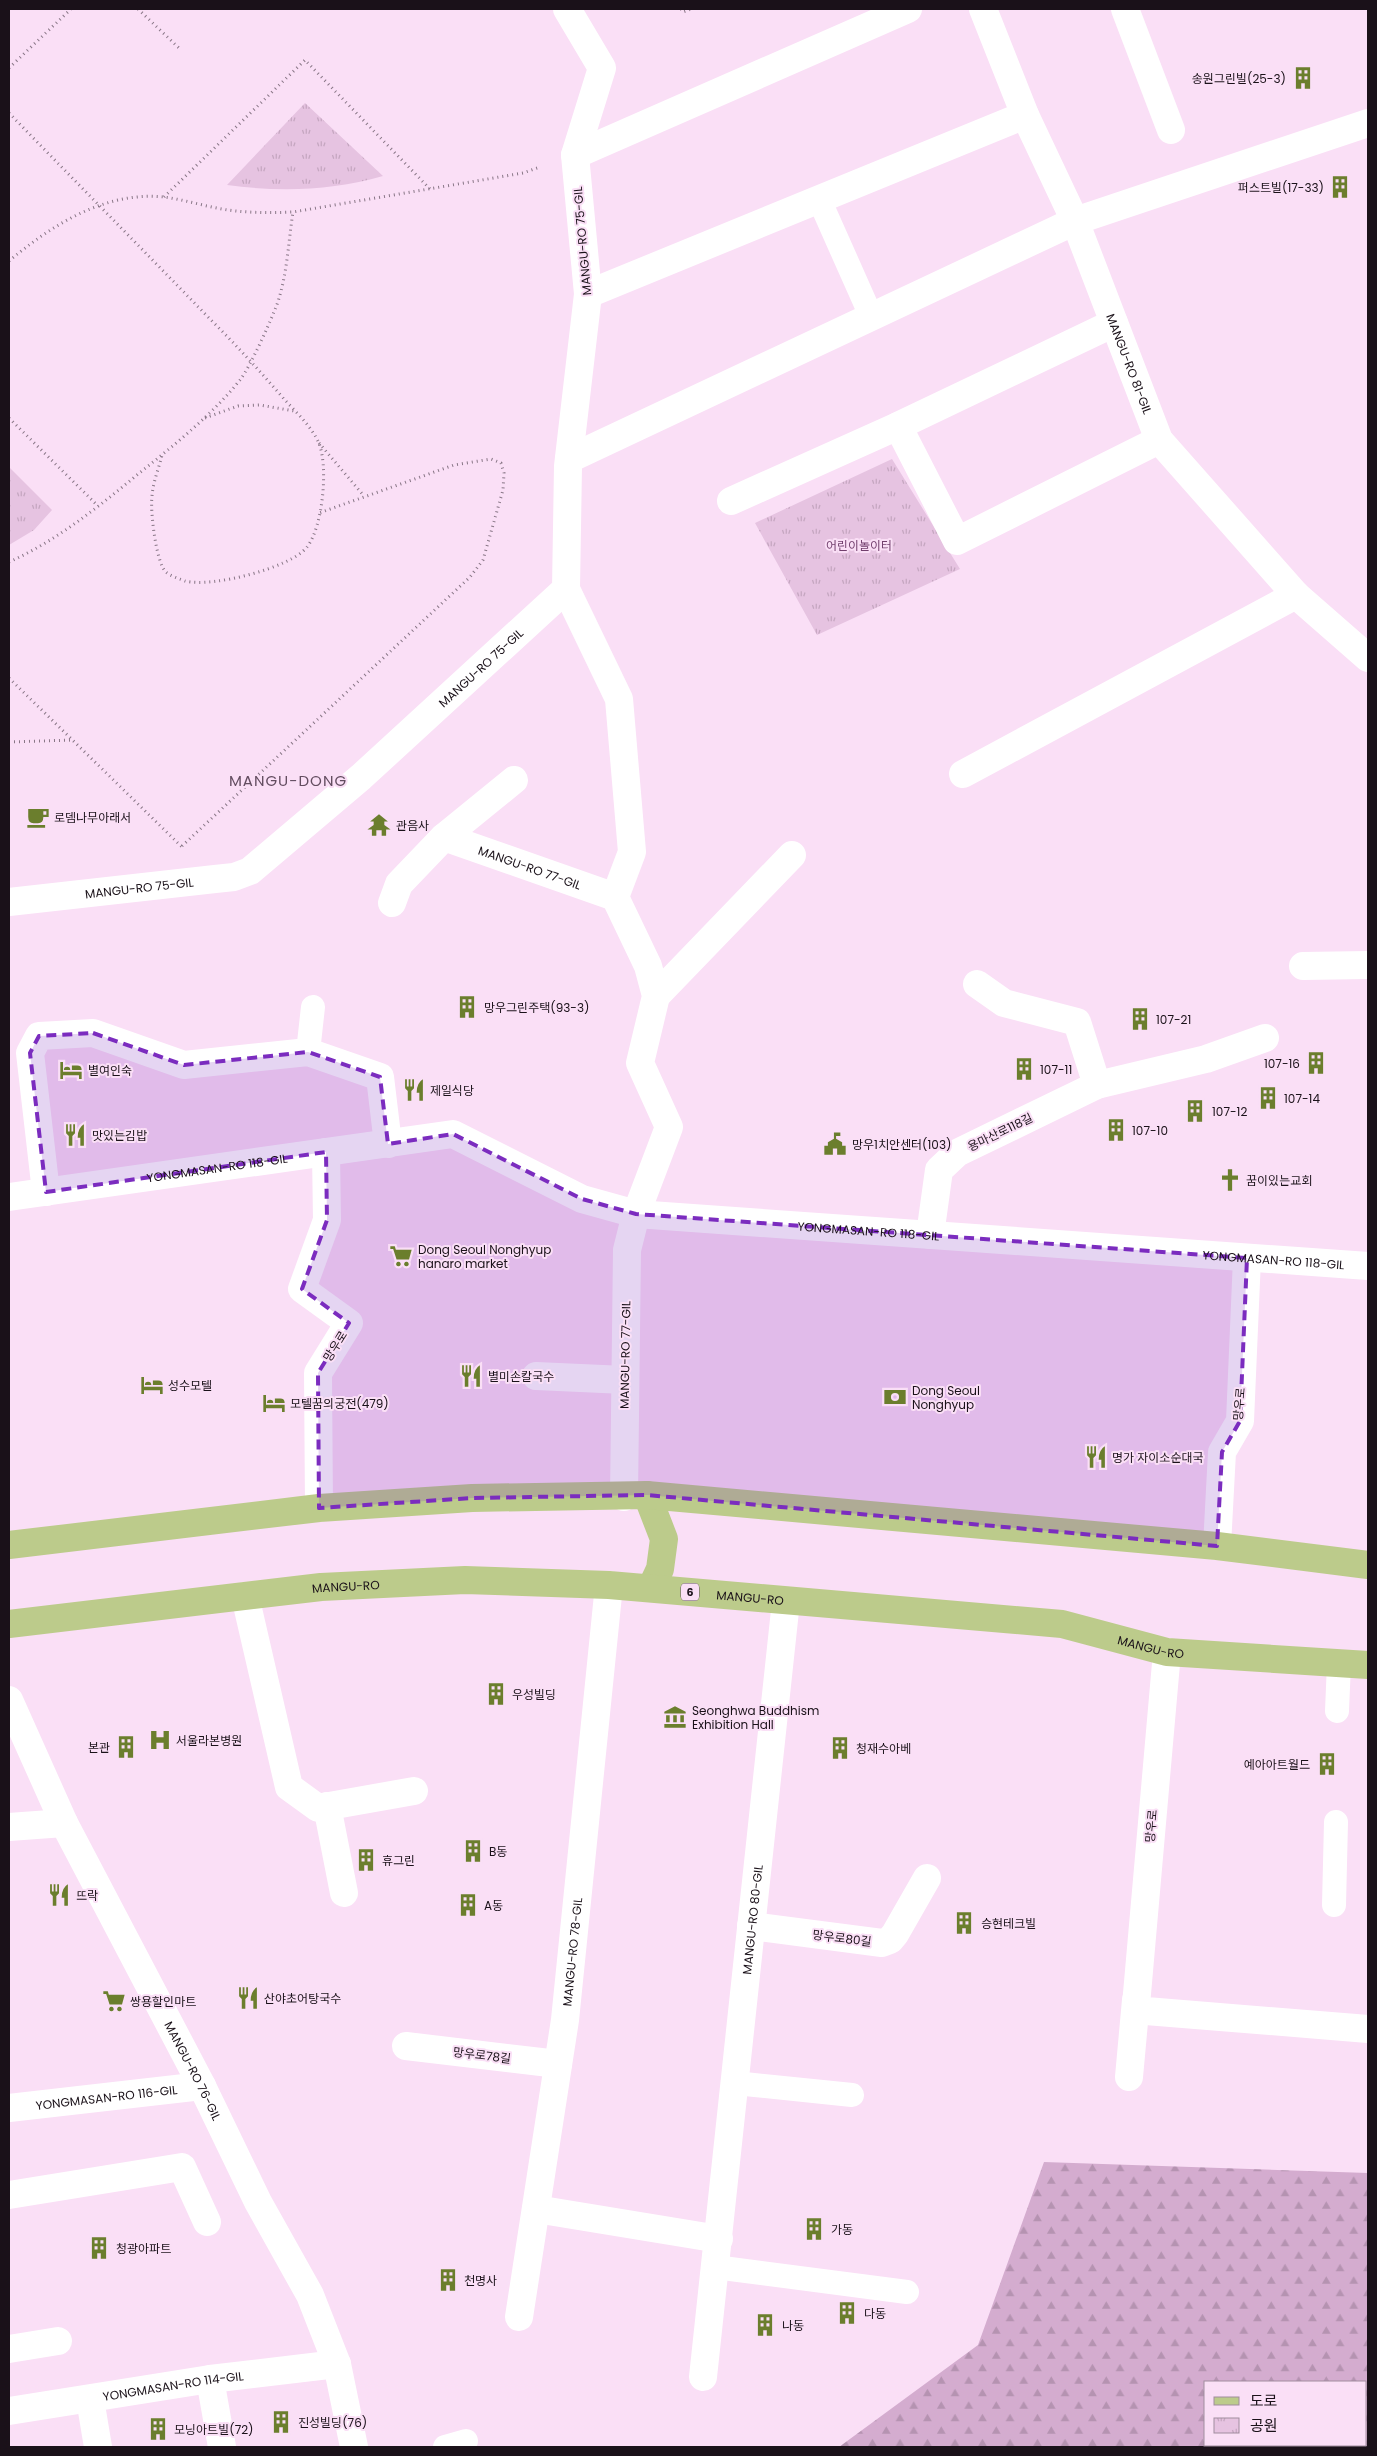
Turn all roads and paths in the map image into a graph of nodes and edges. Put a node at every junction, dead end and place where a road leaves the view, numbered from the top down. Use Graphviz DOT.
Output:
graph roads {
  1 [pos="71,9"];
  2 [pos="138,9"];
  3 [pos="566,9"];
  4 [pos="681,9"];
  5 [pos="691,9"];
  6 [pos="908,9"];
  7 [pos="983,9"];
  8 [pos="1125,9"];
  9 [pos="180,49"];
  10 [pos="9,68"];
  11 [pos="9,113"];
  12 [pos="1025,116"];
  13 [pos="1368,123"];
  14 [pos="1171,130"];
  15 [pos="575,155"];
  16 [pos="430,189"];
  17 [pos="163,197"];
  18 [pos="819,199"];
  19 [pos="98,204"];
  20 [pos="293,212"];
  21 [pos="1075,221"];
  22 [pos="9,261"];
  23 [pos="588,294"];
  24 [pos="871,316"];
  25 [pos="1114,323"];
  26 [pos="250,360"];
  27 [pos="295,411"];
  28 [pos="9,418"];
  29 [pos="202,420"];
  30 [pos="898,426"];
  31 [pos="1159,440"];
  32 [pos="318,442"];
  33 [pos="162,455"];
  34 [pos="569,459"];
  35 [pos="364,496"];
  36 [pos="731,501"];
  37 [pos="98,506"];
  38 [pos="318,513"];
  39 [pos="9,562"];
  40 [pos="566,589"];
  41 [pos="1296,596"];
  42 [pos="1368,658"];
  43 [pos="9,678"];
  44 [pos="73,740"];
  45 [pos="9,742"];
  46 [pos="963,774"];
  47 [pos="514,780"];
  48 [pos="444,838"];
  49 [pos="182,846"];
  50 [pos="792,855"];
  51 [pos="215,879"];
  52 [pos="615,898"];
  53 [pos="9,902"];
  54 [pos="392,903"];
  55 [pos="1368,965"];
  56 [pos="1303,966"];
  57 [pos="977,984"];
  58 [pos="656,996"];
  59 [pos="313,1007"];
  60 [pos="1264,1038"];
  61 [pos="308,1052"];
  62 [pos="1097,1085"];
  63 [pos="388,1144"];
  64 [pos="326,1152"];
  65 [pos="46,1192"];
  66 [pos="9,1197"];
  67 [pos="636,1214"];
  68 [pos="930,1235"];
  69 [pos="1247,1258"];
  70 [pos="1368,1266"];
  71 [pos="536,1376"];
  72 [pos="625,1380"];
  73 [pos="635,1496"];
  74 [pos="319,1508"];
  75 [pos="9,1545"];
  76 [pos="1217,1546"];
  77 [pos="1368,1565"];
  78 [pos="608,1585"];
  79 [pos="652,1588"];
  80 [pos="245,1596"];
  81 [pos="786,1601"];
  82 [pos="9,1624"];
  83 [pos="1167,1652"];
  84 [pos="1338,1663"];
  85 [pos="1368,1665"];
  86 [pos="9,1700"];
  87 [pos="1337,1711"];
  88 [pos="414,1791"];
  89 [pos="328,1806"];
  90 [pos="1336,1822"];
  91 [pos="64,1823"];
  92 [pos="9,1828"];
  93 [pos="927,1878"];
  94 [pos="344,1892"];
  95 [pos="1334,1905"];
  96 [pos="751,1926"];
  97 [pos="1136,2000"];
  98 [pos="1368,2028"];
  99 [pos="406,2046"];
  100 [pos="558,2064"];
  101 [pos="1129,2077"];
  102 [pos="735,2083"];
  103 [pos="202,2086"];
  104 [pos="852,2096"];
  105 [pos="9,2108"];
  106 [pos="9,2195"];
  107 [pos="536,2209"];
  108 [pos="207,2222"];
  109 [pos="719,2239"];
  110 [pos="715,2267"];
  111 [pos="907,2292"];
  112 [pos="519,2317"];
  113 [pos="58,2341"];
  114 [pos="9,2349"];
  115 [pos="337,2364"];
  116 [pos="704,2377"];
  117 [pos="210,2379"];
  118 [pos="90,2399"];
  119 [pos="9,2411"];
  120 [pos="98,2447"];
  121 [pos="222,2447"];
  122 [pos="354,2447"];
  1 -- 10 [label="path"];
  2 -- 9 [label="path"];
  3 -- 15 [label="street"];
  4 -- 5 [label="path"];
  6 -- 15 [label="street"];
  7 -- 12 [label="street, MANGU-RO 81-GIL"];
  8 -- 14 [label="street"];
  11 -- 19 [label="path"];
  12 -- 18 [label="street"];
  12 -- 21 [label="street, MANGU-RO 81-GIL"];
  13 -- 21 [label="street"];
  15 -- 16 [label="path"];
  15 -- 23 [label="street, MANGU-RO 75-GIL"];
  16 -- 17 [label="path"];
  16 -- 20 [label="path"];
  17 -- 19 [label="path"];
  17 -- 20 [label="path"];
  18 -- 23 [label="street"];
  18 -- 24 [label="lane"];
  19 -- 22 [label="path"];
  19 -- 26 [label="path"];
  20 -- 26 [label="path"];
  21 -- 24 [label="street"];
  21 -- 25 [label="street, MANGU-RO 81-GIL"];
  23 -- 34 [label="street, MANGU-RO 75-GIL"];
  24 -- 34 [label="street"];
  25 -- 30 [label="street"];
  25 -- 31 [label="street, MANGU-RO 81-GIL"];
  26 -- 27 [label="path"];
  26 -- 29 [label="path"];
  27 -- 29 [label="path"];
  27 -- 32 [label="path"];
  28 -- 37 [label="path"];
  29 -- 33 [label="path"];
  30 -- 31 [label="street"];
  30 -- 36 [label="street"];
  31 -- 41 [label="street, MANGU-RO 81-GIL"];
  32 -- 35 [label="path"];
  32 -- 38 [label="path"];
  33 -- 37 [label="path"];
  33 -- 38 [label="path"];
  34 -- 40 [label="street, MANGU-RO 75-GIL"];
  35 -- 38 [label="path"];
  35 -- 49 [label="path"];
  37 -- 39 [label="path"];
  40 -- 51 [label="street, MANGU-RO 75-GIL"];
  40 -- 52 [label="street"];
  41 -- 42 [label="street, MANGU-RO 81-GIL"];
  41 -- 46 [label="street"];
  43 -- 44 [label="path"];
  44 -- 45 [label="path"];
  44 -- 49 [label="path"];
  47 -- 48 [label="street"];
  48 -- 52 [label="street, MANGU-RO 77-GIL"];
  48 -- 54 [label="street"];
  49 -- 51 [label="path"];
  50 -- 58 [label="street"];
  51 -- 53 [label="street, MANGU-RO 75-GIL"];
  52 -- 58 [label="street"];
  55 -- 56 [label="street"];
  57 -- 62 [label="street"];
  58 -- 67 [label="street"];
  59 -- 61 [label="lane"];
  60 -- 62 [label="street, 용마산로118길"];
  61 -- 63 [label="street"];
  61 -- 65 [label="street"];
  62 -- 68 [label="street, 용마산로118길"];
  63 -- 64 [label="street, YONGMASAN-RO 118-GIL"];
  63 -- 67 [label="street, YONGMASAN-RO 118-GIL"];
  64 -- 65 [label="street, YONGMASAN-RO 118-GIL"];
  64 -- 74 [label="street, 망우로"];
  65 -- 66 [label="street, YONGMASAN-RO 118-GIL"];
  67 -- 68 [label="street, YONGMASAN-RO 118-GIL"];
  67 -- 72 [label="street, MANGU-RO 77-GIL"];
  68 -- 69 [label="street, YONGMASAN-RO 118-GIL"];
  69 -- 70 [label="street, YONGMASAN-RO 118-GIL"];
  69 -- 76 [label="street, 망우로"];
  71 -- 72 [label="street"];
  72 -- 73 [label="street, MANGU-RO 77-GIL"];
  73 -- 74 [label="main road"];
  73 -- 76 [label="main road"];
  73 -- 79 [label="main road"];
  74 -- 75 [label="main road"];
  76 -- 77 [label="main road"];
  78 -- 79 [label="main road, MANGU-RO / 6"];
  78 -- 80 [label="main road, MANGU-RO / 6"];
  78 -- 100 [label="street, MANGU-RO 78-GIL"];
  79 -- 81 [label="main road, MANGU-RO / 6"];
  80 -- 82 [label="main road, MANGU-RO / 6"];
  80 -- 89 [label="street"];
  81 -- 83 [label="main road, MANGU-RO / 6"];
  81 -- 96 [label="street, MANGU-RO 80-GIL"];
  83 -- 84 [label="main road, MANGU-RO / 6"];
  83 -- 97 [label="street, 망우로"];
  84 -- 85 [label="main road, MANGU-RO / 6"];
  84 -- 87 [label="lane"];
  86 -- 91 [label="street, MANGU-RO 76-GIL"];
  88 -- 89 [label="street"];
  89 -- 94 [label="street"];
  90 -- 95 [label="lane"];
  91 -- 92 [label="street"];
  91 -- 103 [label="street, MANGU-RO 76-GIL"];
  93 -- 96 [label="street, 망우로80길"];
  96 -- 102 [label="street, MANGU-RO 80-GIL"];
  97 -- 98 [label="street"];
  97 -- 101 [label="street, 망우로"];
  99 -- 100 [label="street, 망우로78길"];
  100 -- 107 [label="street, MANGU-RO 78-GIL"];
  102 -- 104 [label="lane"];
  102 -- 109 [label="street, MANGU-RO 80-GIL"];
  103 -- 105 [label="street, YONGMASAN-RO 116-GIL"];
  103 -- 115 [label="street, MANGU-RO 76-GIL"];
  106 -- 108 [label="street"];
  107 -- 109 [label="street"];
  107 -- 112 [label="street, MANGU-RO 78-GIL"];
  109 -- 110 [label="street, MANGU-RO 80-GIL"];
  110 -- 111 [label="lane"];
  110 -- 116 [label="street, MANGU-RO 80-GIL"];
  113 -- 114 [label="street"];
  115 -- 117 [label="street, YONGMASAN-RO 114-GIL"];
  115 -- 122 [label="street, MANGU-RO 76-GIL"];
  117 -- 118 [label="street, YONGMASAN-RO 114-GIL"];
  117 -- 121 [label="street"];
  118 -- 119 [label="street, YONGMASAN-RO 114-GIL"];
  118 -- 120 [label="street"];
}
